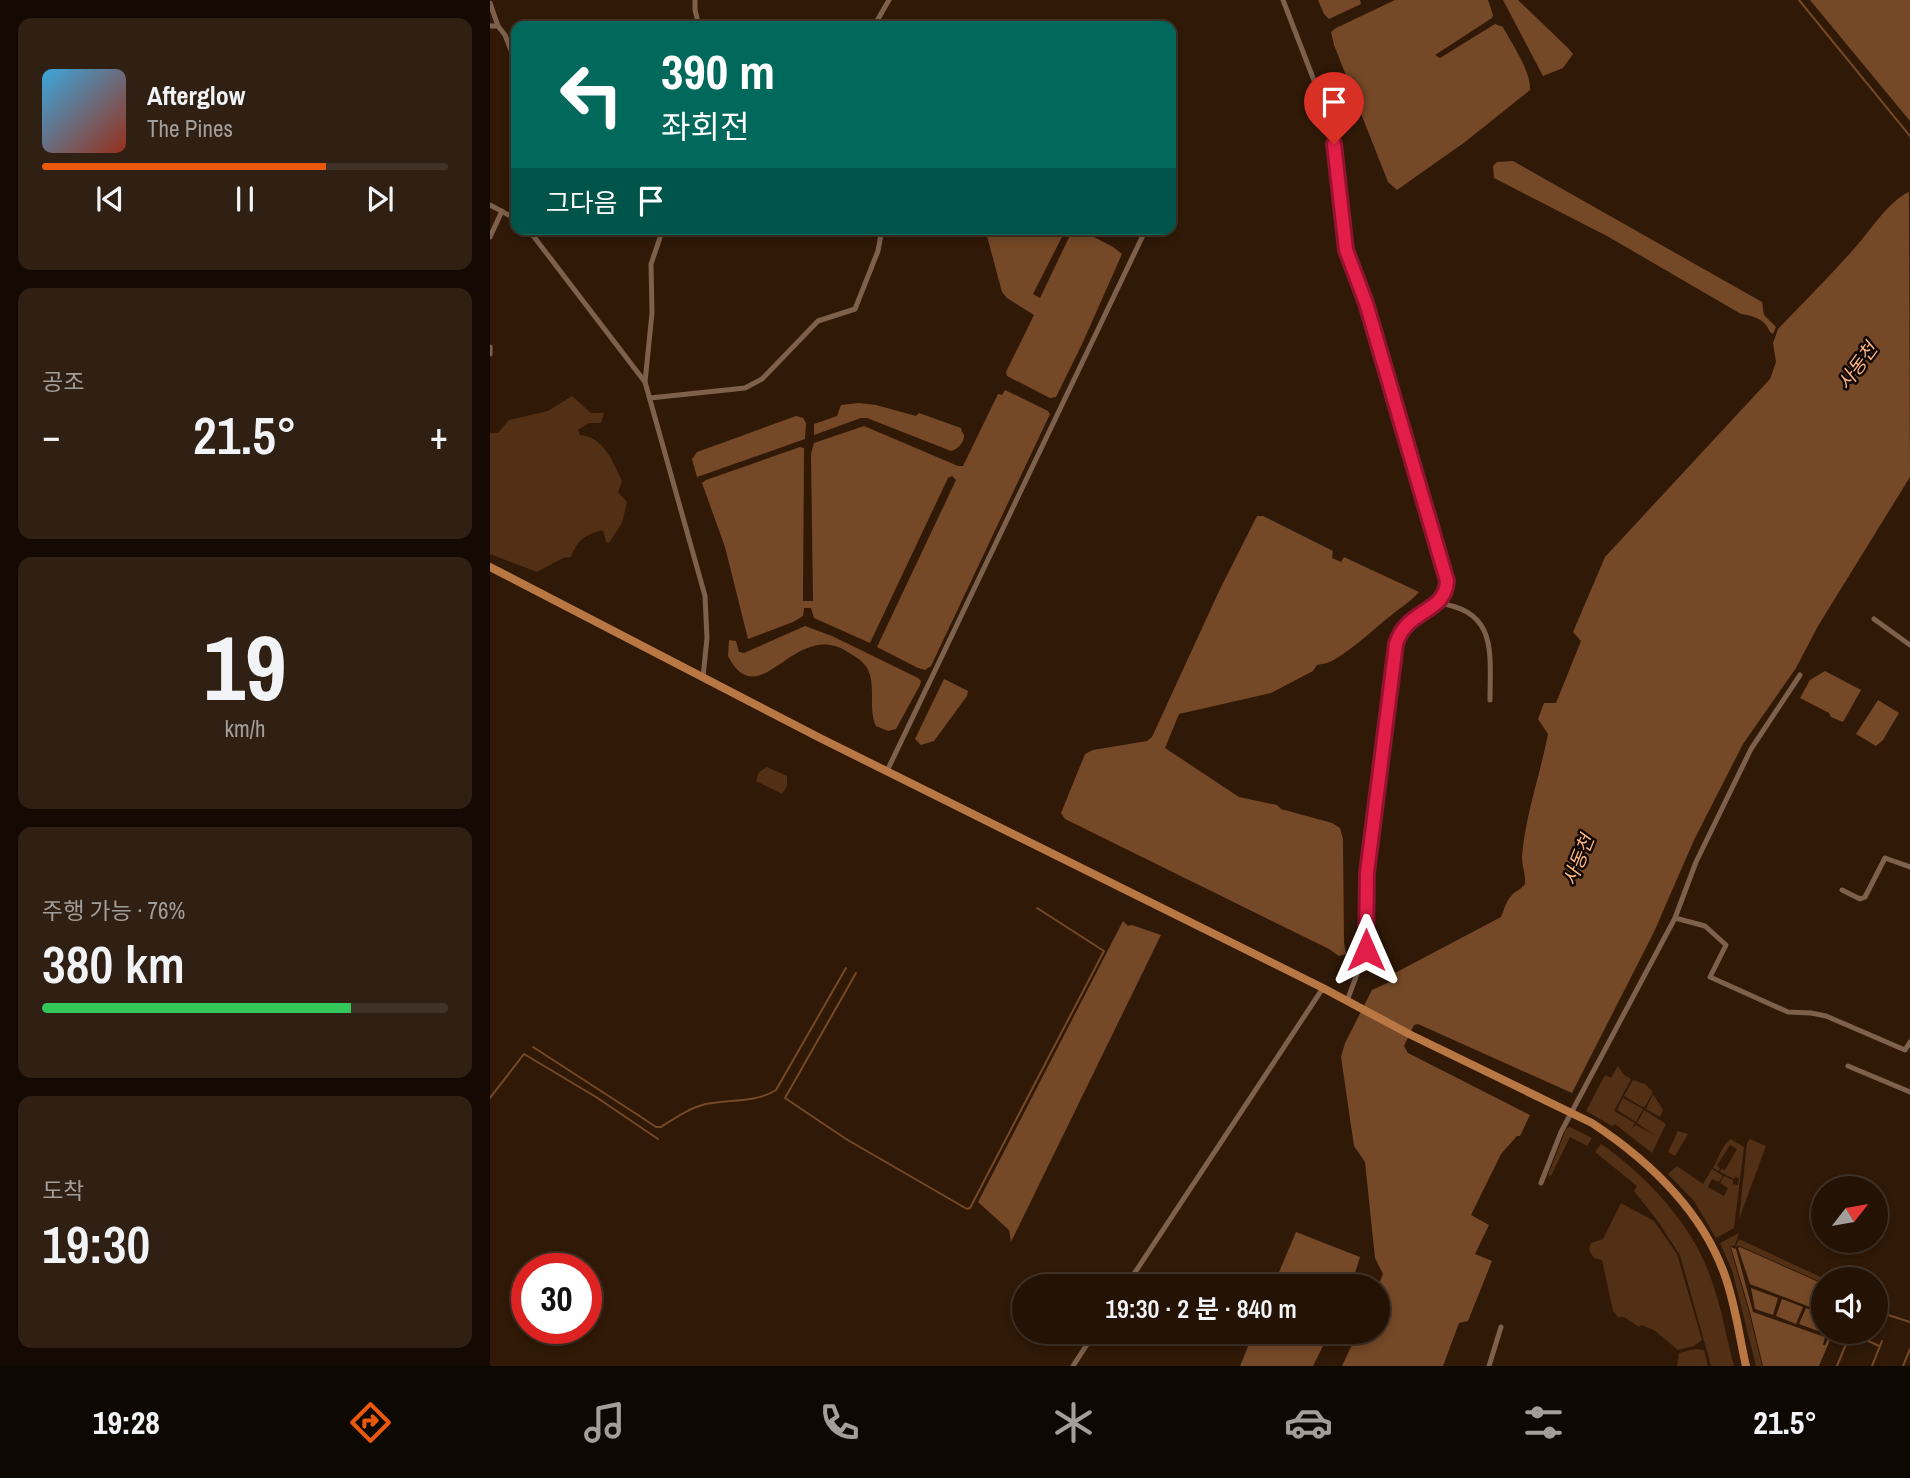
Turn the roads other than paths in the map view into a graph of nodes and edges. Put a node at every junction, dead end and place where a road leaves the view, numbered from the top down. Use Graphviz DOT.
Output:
graph roads {
  1 [pos="695,0"];
  2 [pos="889,0"];
  3 [pos="1283,0"];
  4 [pos="490,3"];
  5 [pos="698,21"];
  6 [pos="877,21"];
  7 [pos="490,26"];
  8 [pos="498,26"];
  9 [pos="511,50"];
  10 [pos="490,205"];
  11 [pos="502,211"];
  12 [pos="511,216"];
  13 [pos="533,235"];
  14 [pos="661,235"];
  15 [pos="880,235"];
  16 [pos="1143,235"];
  17 [pos="490,237"];
  18 [pos="490,347"];
  19 [pos="490,354"];
  20 [pos="645,382"];
  21 [pos="650,398"];
  22 [pos="490,567"];
  23 [pos="1437,603"];
  24 [pos="1874,619"];
  25 [pos="1910,645"];
  26 [pos="1800,675"];
  27 [pos="703,677"];
  28 [pos="1490,700"];
  29 [pos="887,771"];
  30 [pos="1910,867"];
  31 [pos="1842,890"];
  32 [pos="1675,918"];
  33 [pos="1323,988"];
  34 [pos="1347,1001"];
  35 [pos="1910,1042"];
  36 [pos="1848,1066"];
  37 [pos="1910,1092"];
  38 [pos="1572,1114"];
  39 [pos="1541,1183"];
  40 [pos="1134,1274"];
  41 [pos="1501,1326"];
  42 [pos="1088,1344"];
  43 [pos="1073,1366"];
  44 [pos="1489,1366"];
  45 [pos="1746,1366"];
  1 -- 5 [label="street"];
  2 -- 6 [label="street"];
  3 -- 23 [label="street"];
  4 -- 8 [label="street"];
  7 -- 8 [label="street"];
  8 -- 9 [label="street"];
  10 -- 11 [label="street"];
  11 -- 12 [label="street"];
  11 -- 17 [label="street"];
  13 -- 20 [label="street"];
  14 -- 20 [label="street"];
  15 -- 21 [label="street"];
  16 -- 29 [label="street"];
  18 -- 19 [label="street"];
  20 -- 21 [label="street"];
  21 -- 27 [label="street"];
  22 -- 27 [label="main road"];
  23 -- 28 [label="street"];
  23 -- 34 [label="street"];
  24 -- 25 [label="street"];
  26 -- 32 [label="street"];
  27 -- 29 [label="main road"];
  29 -- 33 [label="main road"];
  30 -- 31 [label="street"];
  32 -- 35 [label="street"];
  32 -- 38 [label="street"];
  33 -- 34 [label="main road"];
  33 -- 40 [label="street"];
  34 -- 38 [label="main road"];
  36 -- 37 [label="street"];
  38 -- 39 [label="street"];
  38 -- 45 [label="main road"];
  41 -- 44 [label="street"];
  42 -- 43 [label="street"];
}
